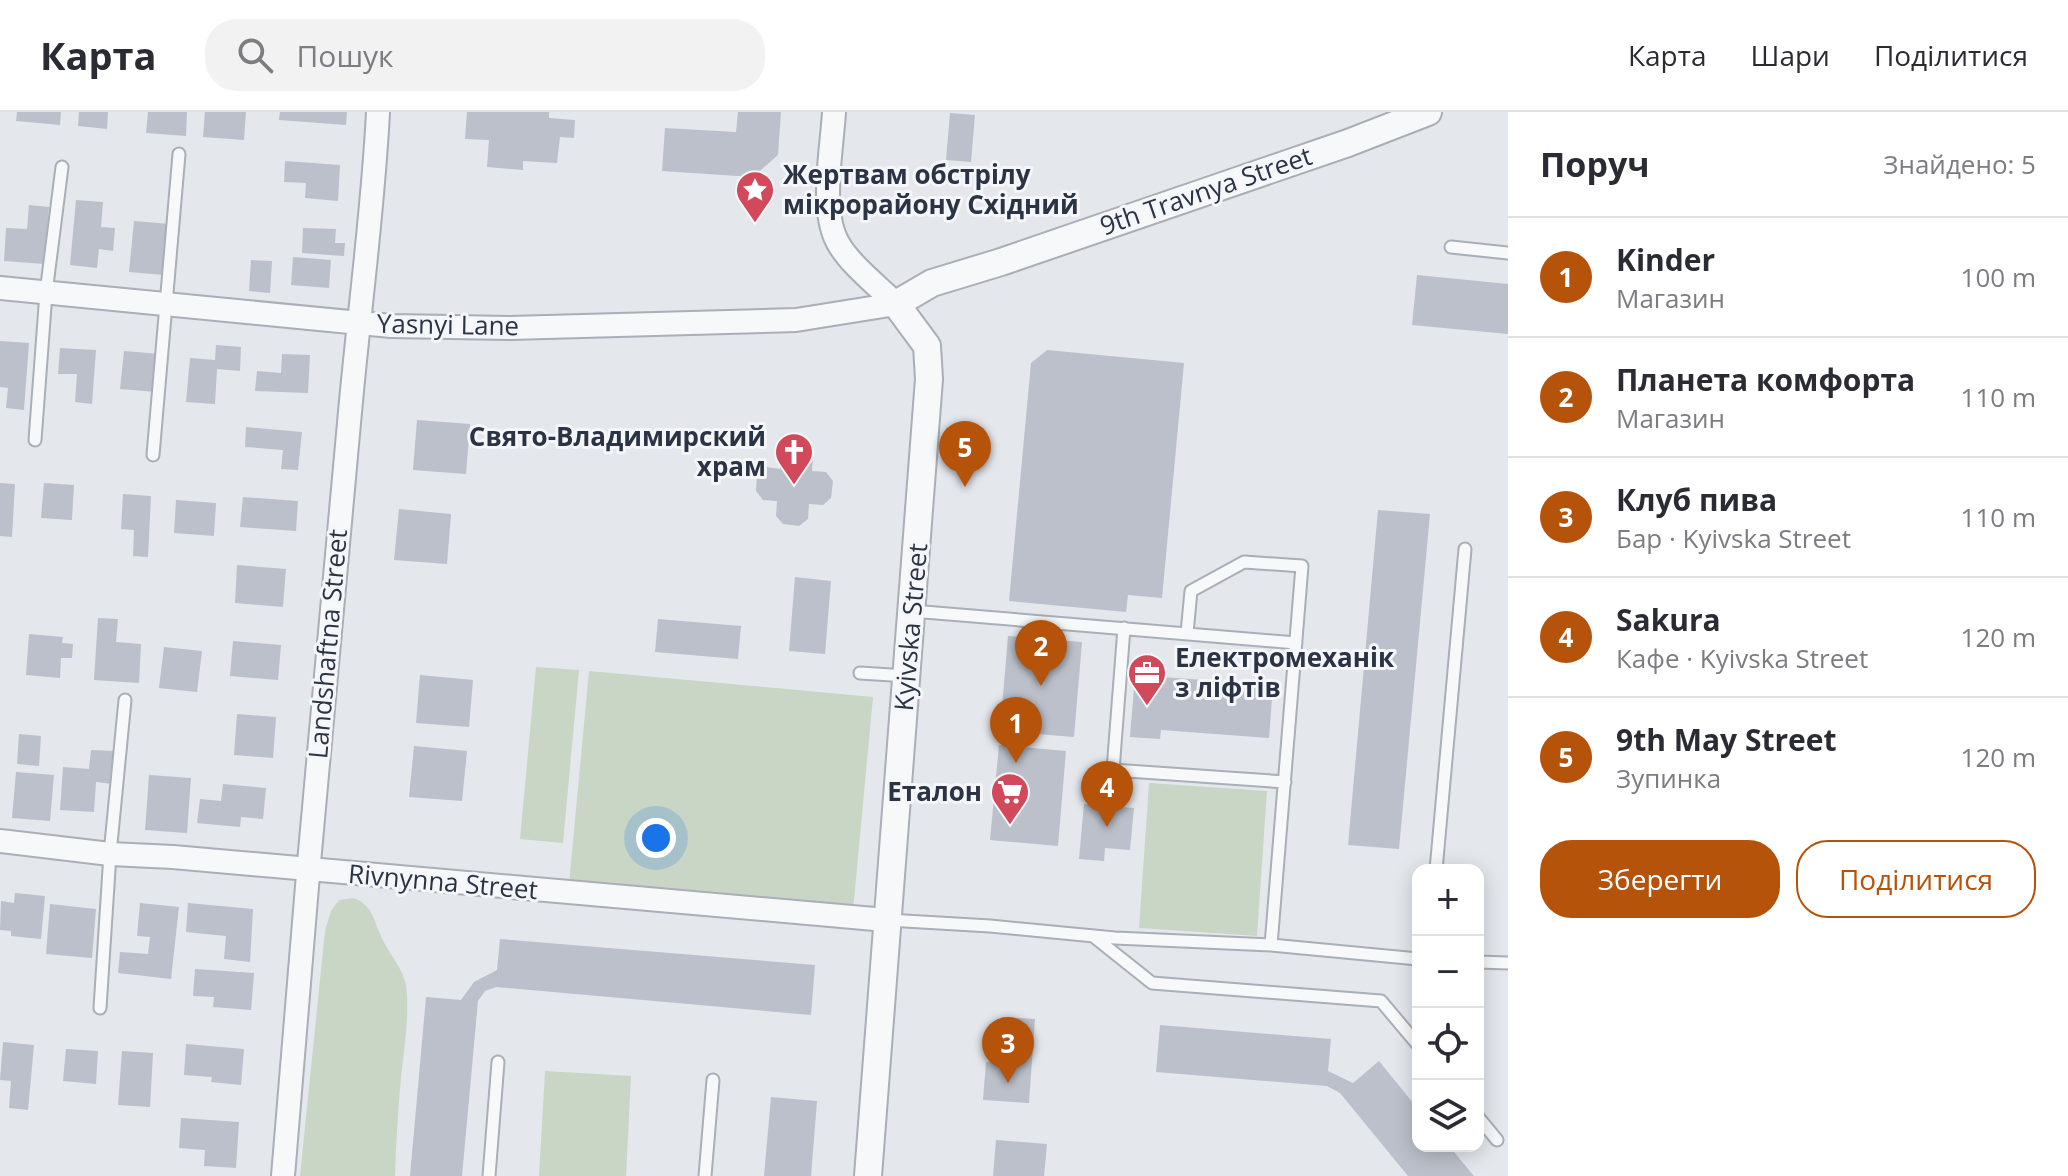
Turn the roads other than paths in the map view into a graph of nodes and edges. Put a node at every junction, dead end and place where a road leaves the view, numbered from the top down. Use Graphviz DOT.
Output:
graph roads {
  1 [pos="378,112"];
  2 [pos="834,112"];
  3 [pos="1428,112"];
  4 [pos="179,154"];
  5 [pos="62,167"];
  6 [pos="1451,247"];
  7 [pos="1508,253"];
  8 [pos="0,288"];
  9 [pos="46,293"];
  10 [pos="168,302"];
  11 [pos="896,304"];
  12 [pos="358,323"];
  13 [pos="35,440"];
  14 [pos="153,455"];
  15 [pos="1465,549"];
  16 [pos="912,611"];
  17 [pos="1124,628"];
  18 [pos="1187,633"];
  19 [pos="1296,643"];
  20 [pos="860,673"];
  21 [pos="907,676"];
  22 [pos="125,700"];
  23 [pos="1285,782"];
  24 [pos="0,841"];
  25 [pos="110,854"];
  26 [pos="1437,864"];
  27 [pos="307,868"];
  28 [pos="886,920"];
  29 [pos="1093,936"];
  30 [pos="1271,945"];
  31 [pos="1412,958"];
  32 [pos="1484,962"];
  33 [pos="1508,963"];
  34 [pos="100,1008"];
  35 [pos="1412,1038"];
  36 [pos="498,1062"];
  37 [pos="713,1080"];
  38 [pos="1484,1124"];
  39 [pos="1497,1140"];
  40 [pos="283,1176"];
  41 [pos="489,1176"];
  42 [pos="705,1176"];
  43 [pos="868,1176"];
  1 -- 12 [label="street, Landshaftna Street"];
  2 -- 11 [label="street, Kyivska Street"];
  3 -- 11 [label="street, 9th Travnya Street"];
  4 -- 10 [label="lane"];
  5 -- 9 [label="lane"];
  6 -- 7 [label="lane"];
  8 -- 9 [label="street, Yasnyi Lane"];
  9 -- 10 [label="street, Yasnyi Lane"];
  9 -- 13 [label="lane"];
  10 -- 12 [label="street, Yasnyi Lane"];
  10 -- 14 [label="lane"];
  11 -- 12 [label="street, Yasnyi Lane"];
  11 -- 16 [label="street, Kyivska Street"];
  12 -- 27 [label="street, Landshaftna Street"];
  15 -- 26 [label="lane"];
  16 -- 17 [label="lane"];
  16 -- 21 [label="street, Kyivska Street"];
  17 -- 18 [label="lane"];
  17 -- 23 [label="lane"];
  18 -- 19 [label="lane"];
  18 -- 19 [label="lane"];
  19 -- 23 [label="lane"];
  20 -- 21 [label="lane"];
  21 -- 28 [label="street, Kyivska Street"];
  22 -- 25 [label="lane"];
  23 -- 30 [label="lane"];
  24 -- 25 [label="street, Rivnynna Street"];
  25 -- 27 [label="street, Rivnynna Street"];
  25 -- 34 [label="lane"];
  27 -- 28 [label="street, Rivnynna Street"];
  27 -- 40 [label="street, Landshaftna Street"];
  28 -- 29 [label="lane"];
  28 -- 43 [label="street, Kyivska Street"];
  29 -- 30 [label="lane"];
  29 -- 35 [label="lane"];
  30 -- 31 [label="lane"];
  32 -- 33 [label="lane"];
  36 -- 41 [label="lane"];
  37 -- 42 [label="lane"];
  38 -- 39 [label="lane"];
}
